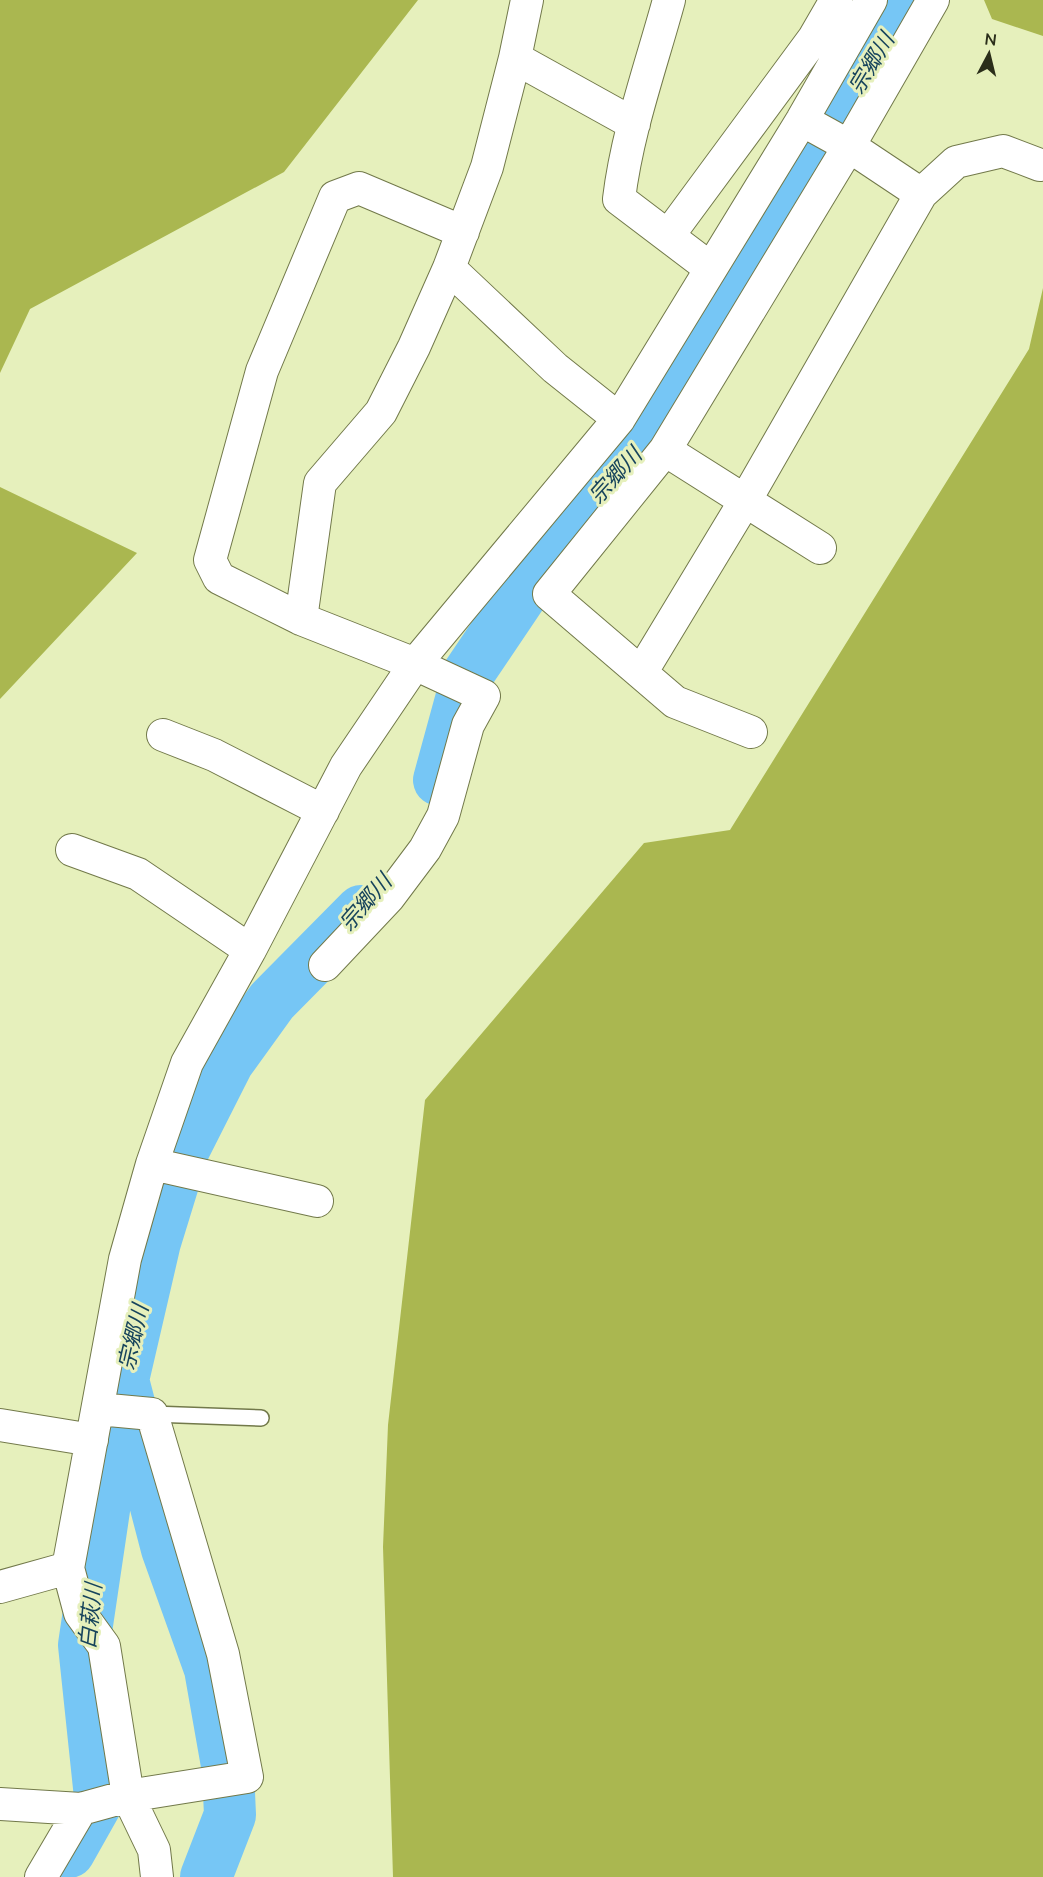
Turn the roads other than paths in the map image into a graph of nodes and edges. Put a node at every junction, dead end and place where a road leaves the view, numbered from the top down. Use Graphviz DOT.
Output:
graph roads {
  1 [pos="527,0"];
  2 [pos="669,0"];
  3 [pos="836,0"];
  4 [pos="871,0"];
  5 [pos="933,0"];
  6 [pos="515,58"];
  7 [pos="802,120"];
  8 [pos="634,124"];
  9 [pos="849,146"];
  10 [pos="1040,165"];
  11 [pos="921,194"];
  12 [pos="463,232"];
  13 [pos="668,236"];
  14 [pos="449,268"];
  15 [pos="710,268"];
  16 [pos="619,419"];
  17 [pos="665,450"];
  18 [pos="745,501"];
  19 [pos="820,548"];
  20 [pos="301,619"];
  21 [pos="415,664"];
  22 [pos="641,673"];
  23 [pos="750,732"];
  24 [pos="163,735"];
  25 [pos="322,811"];
  26 [pos="72,850"];
  27 [pos="250,950"];
  28 [pos="325,964"];
  29 [pos="152,1164"];
  30 [pos="317,1201"];
  31 [pos="98,1409"];
  32 [pos="152,1414"];
  33 [pos="261,1418"];
  34 [pos="0,1425"];
  35 [pos="92,1440"];
  36 [pos="68,1568"];
  37 [pos="0,1587"];
  38 [pos="128,1796"];
  39 [pos="0,1804"];
  40 [pos="81,1809"];
  41 [pos="40,1877"];
  42 [pos="157,1877"];
  1 -- 6 [label="street"];
  2 -- 8 [label="street"];
  3 -- 13 [label="street"];
  4 -- 7 [label="street"];
  5 -- 9 [label="street"];
  6 -- 8 [label="street"];
  6 -- 12 [label="street"];
  7 -- 9 [label="street"];
  7 -- 15 [label="street"];
  8 -- 13 [label="street"];
  9 -- 11 [label="street"];
  9 -- 17 [label="street"];
  10 -- 11 [label="street"];
  11 -- 18 [label="street"];
  12 -- 14 [label="street"];
  12 -- 20 [label="street"];
  13 -- 15 [label="street"];
  14 -- 16 [label="street"];
  14 -- 20 [label="street"];
  15 -- 16 [label="street"];
  16 -- 21 [label="street"];
  17 -- 18 [label="street"];
  17 -- 22 [label="street"];
  18 -- 19 [label="street"];
  18 -- 22 [label="street"];
  20 -- 21 [label="street"];
  21 -- 25 [label="street"];
  21 -- 28 [label="street"];
  22 -- 23 [label="street"];
  24 -- 25 [label="street"];
  25 -- 27 [label="street"];
  26 -- 27 [label="street"];
  27 -- 29 [label="street"];
  29 -- 30 [label="street"];
  29 -- 31 [label="street"];
  31 -- 32 [label="street"];
  31 -- 35 [label="street"];
  32 -- 33 [label="lane"];
  32 -- 38 [label="street"];
  34 -- 35 [label="street"];
  35 -- 36 [label="street"];
  36 -- 37 [label="street"];
  36 -- 38 [label="street"];
  38 -- 40 [label="street"];
  38 -- 42 [label="street"];
  39 -- 40 [label="street"];
  40 -- 41 [label="street"];
}
